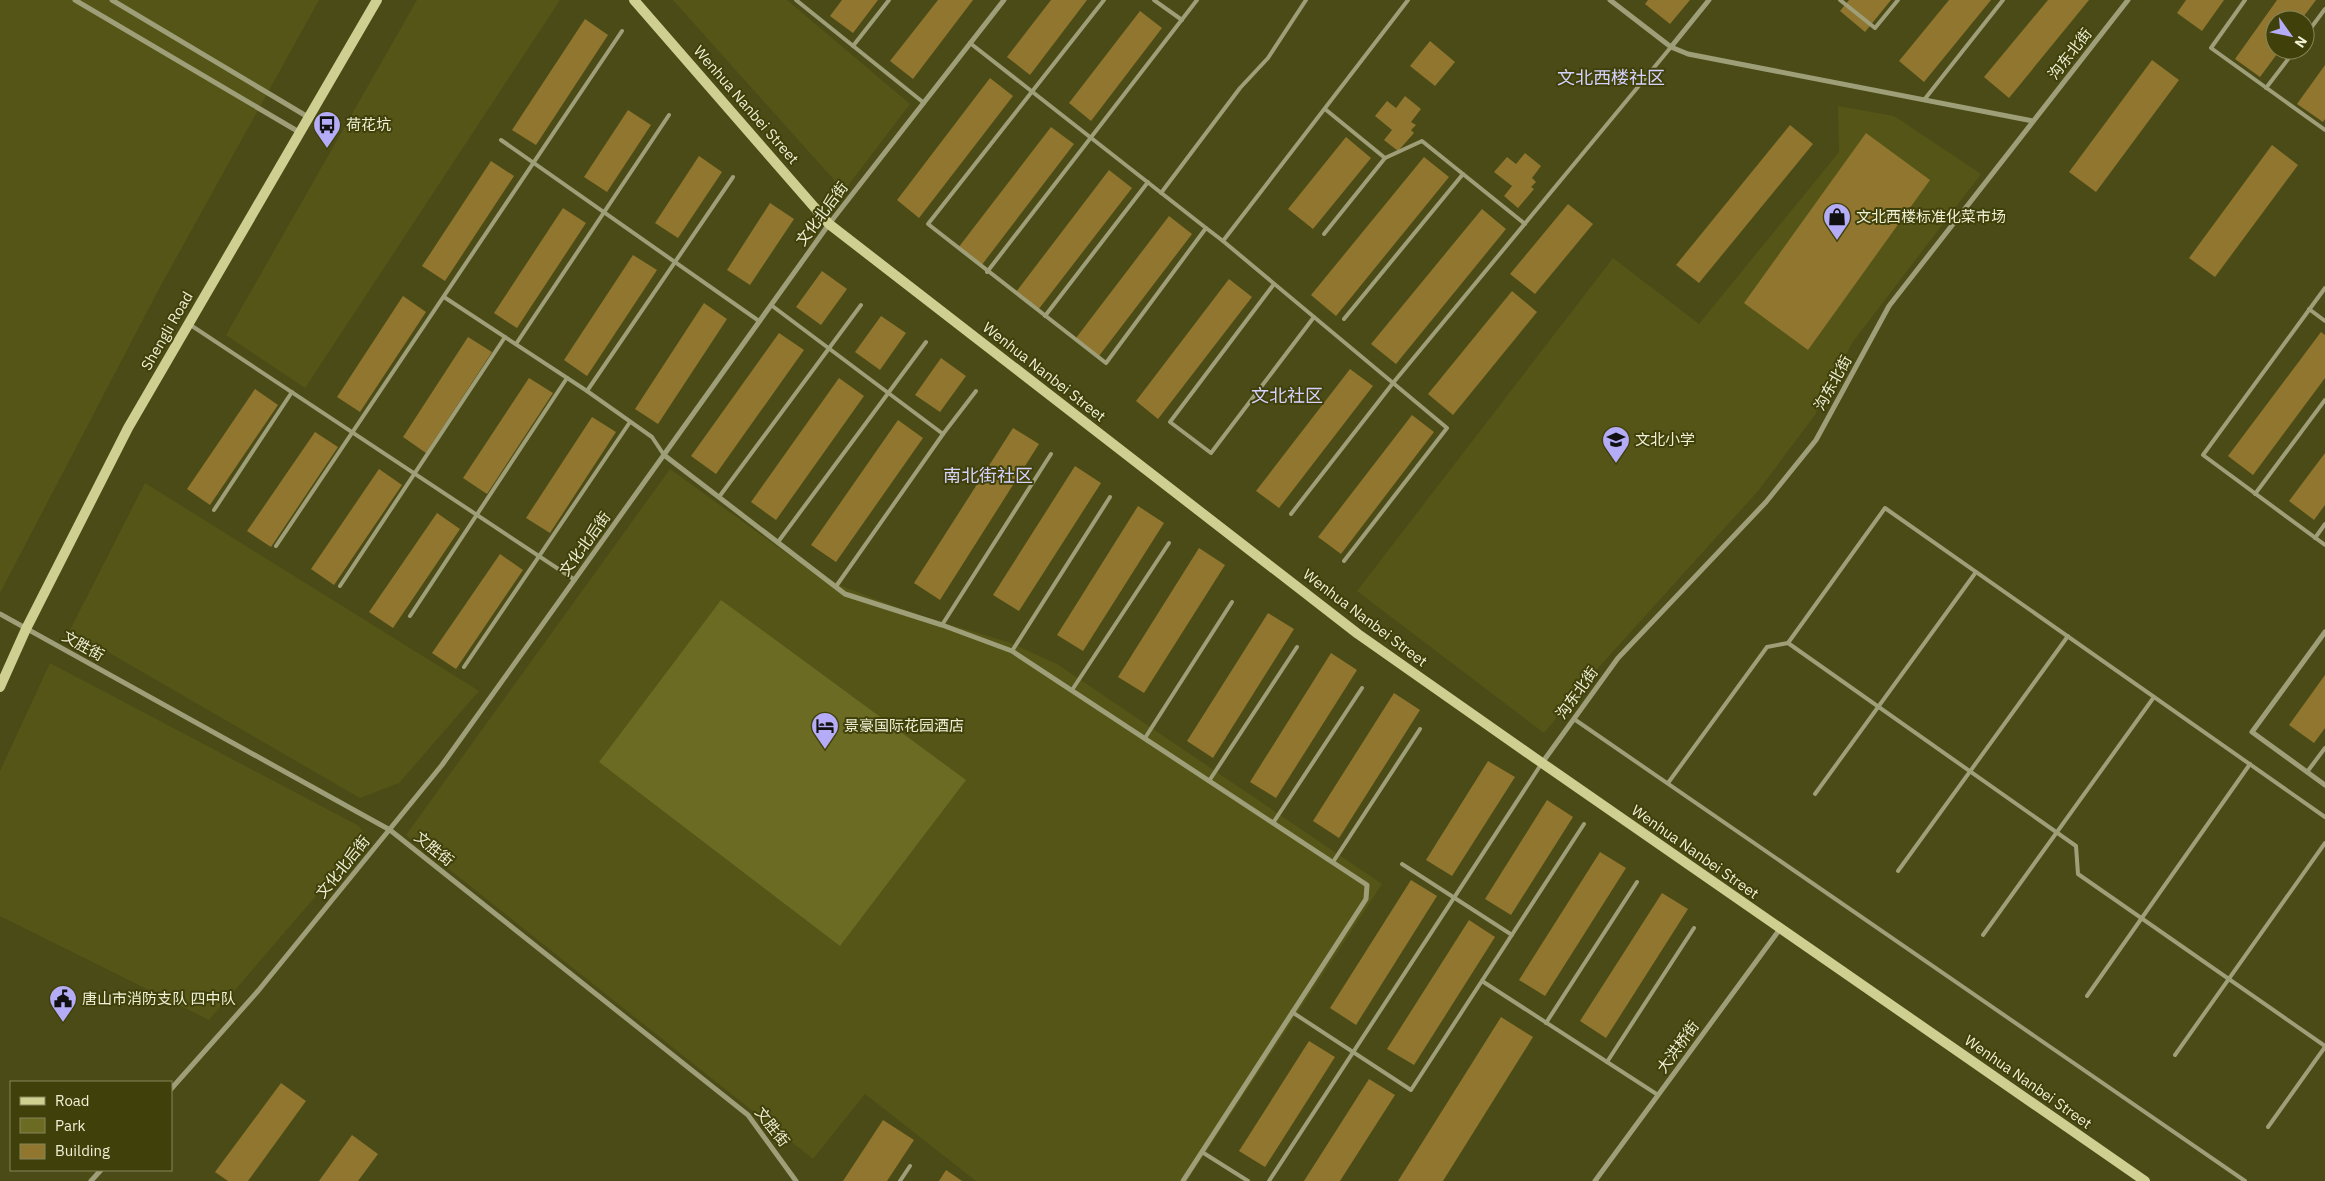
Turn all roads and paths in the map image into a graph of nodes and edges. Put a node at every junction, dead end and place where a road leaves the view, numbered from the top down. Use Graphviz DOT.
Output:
graph roads {
  1 [pos="74,0"];
  2 [pos="112,0"];
  3 [pos="377,0"];
  4 [pos="634,0"];
  5 [pos="796,0"];
  6 [pos="889,0"];
  7 [pos="1004,0"];
  8 [pos="1104,0"];
  9 [pos="1154,0"];
  10 [pos="1197,0"];
  11 [pos="1306,0"];
  12 [pos="1408,0"];
  13 [pos="1610,0"];
  14 [pos="1709,0"];
  15 [pos="1840,0"];
  16 [pos="1898,0"];
  17 [pos="2003,0"];
  18 [pos="2128,0"];
  19 [pos="2245,0"];
  20 [pos="2325,10"];
  21 [pos="1182,20"];
  22 [pos="2315,23"];
  23 [pos="622,31"];
  24 [pos="970,44"];
  25 [pos="853,46"];
  26 [pos="1670,47"];
  27 [pos="2287,60"];
  28 [pos="2266,88"];
  29 [pos="1032,92"];
  30 [pos="1923,100"];
  31 [pos="924,102"];
  32 [pos="1325,109"];
  33 [pos="669,115"];
  34 [pos="308,117"];
  35 [pos="2033,121"];
  36 [pos="2325,130"];
  37 [pos="299,132"];
  38 [pos="1091,138"];
  39 [pos="501,140"];
  40 [pos="1385,158"];
  41 [pos="534,163"];
  42 [pos="1463,174"];
  43 [pos="733,177"];
  44 [pos="1148,182"];
  45 [pos="1161,193"];
  46 [pos="604,212"];
  47 [pos="829,224"];
  48 [pos="1525,224"];
  49 [pos="1206,228"];
  50 [pos="1324,234"];
  51 [pos="1223,241"];
  52 [pos="675,262"];
  53 [pos="987,272"];
  54 [pos="1274,284"];
  55 [pos="2325,288"];
  56 [pos="444,297"];
  57 [pos="771,305"];
  58 [pos="861,305"];
  59 [pos="2309,309"];
  60 [pos="1044,316"];
  61 [pos="1314,317"];
  62 [pos="1344,319"];
  63 [pos="759,321"];
  64 [pos="2325,321"];
  65 [pos="188,323"];
  66 [pos="505,337"];
  67 [pos="926,342"];
  68 [pos="516,344"];
  69 [pos="830,350"];
  70 [pos="567,378"];
  71 [pos="1393,383"];
  72 [pos="587,391"];
  73 [pos="976,391"];
  74 [pos="292,392"];
  75 [pos="887,392"];
  76 [pos="2325,400"];
  77 [pos="630,422"];
  78 [pos="352,432"];
  79 [pos="944,434"];
  80 [pos="1051,454"];
  81 [pos="664,455"];
  82 [pos="414,473"];
  83 [pos="2255,494"];
  84 [pos="720,497"];
  85 [pos="1110,497"];
  86 [pos="214,510"];
  87 [pos="1291,514"];
  88 [pos="477,515"];
  89 [pos="2325,524"];
  90 [pos="2315,538"];
  91 [pos="778,542"];
  92 [pos="1169,543"];
  93 [pos="2325,545"];
  94 [pos="276,546"];
  95 [pos="539,556"];
  96 [pos="1344,562"];
  97 [pos="1976,572"];
  98 [pos="575,580"];
  99 [pos="837,585"];
  100 [pos="340,586"];
  101 [pos="1232,602"];
  102 [pos="0,614"];
  103 [pos="410,616"];
  104 [pos="942,625"];
  105 [pos="26,629"];
  106 [pos="2325,632"];
  107 [pos="2068,636"];
  108 [pos="1788,643"];
  109 [pos="1297,647"];
  110 [pos="1012,651"];
  111 [pos="464,667"];
  112 [pos="0,687"];
  113 [pos="1362,688"];
  114 [pos="1072,690"];
  115 [pos="2154,697"];
  116 [pos="1878,706"];
  117 [pos="1574,719"];
  118 [pos="1420,729"];
  119 [pos="1145,738"];
  120 [pos="2325,748"];
  121 [pos="1542,763"];
  122 [pos="2250,764"];
  123 [pos="1970,771"];
  124 [pos="2307,772"];
  125 [pos="1209,781"];
  126 [pos="1668,783"];
  127 [pos="2325,785"];
  128 [pos="1815,794"];
  129 [pos="2325,817"];
  130 [pos="1273,823"];
  131 [pos="1584,824"];
  132 [pos="390,830"];
  133 [pos="2057,832"];
  134 [pos="2325,842"];
  135 [pos="1333,862"];
  136 [pos="1402,864"];
  137 [pos="1898,871"];
  138 [pos="1637,882"];
  139 [pos="1454,898"];
  140 [pos="2141,918"];
  141 [pos="1694,928"];
  142 [pos="1780,929"];
  143 [pos="1512,935"];
  144 [pos="1983,935"];
  145 [pos="2229,979"];
  146 [pos="1482,981"];
  147 [pos="2087,996"];
  148 [pos="1292,1012"];
  149 [pos="1546,1023"];
  150 [pos="2325,1046"];
  151 [pos="1353,1052"];
  152 [pos="2175,1055"];
  153 [pos="1607,1062"];
  154 [pos="172,1089"];
  155 [pos="1658,1095"];
  156 [pos="2268,1127"];
  157 [pos="1202,1152"];
  158 [pos="910,1166"];
  159 [pos="100,1171"];
  160 [pos="2131,1177"];
  161 [pos="91,1181"];
  162 [pos="796,1181"];
  163 [pos="900,1181"];
  164 [pos="1183,1181"];
  165 [pos="1248,1181"];
  166 [pos="1269,1181"];
  167 [pos="1595,1181"];
  168 [pos="2145,1181"];
  169 [pos="2245,1181"];
  1 -- 37 [label="street"];
  2 -- 34 [label="street"];
  3 -- 34 [label="street, Shengli Road"];
  4 -- 47 [label="street, Wenhua Nanbei Street"];
  5 -- 25 [label="lane"];
  6 -- 25 [label="lane"];
  7 -- 24 [label="street, 文化北后街"];
  8 -- 29 [label="lane"];
  9 -- 21 [label="lane"];
  10 -- 21 [label="lane"];
  11 -- 45 [label="lane"];
  12 -- 32 [label="lane"];
  13 -- 26 [label="street"];
  14 -- 26 [label="street"];
  15 -- 16 [label="lane"];
  17 -- 30 [label="lane"];
  18 -- 35 [label="street, 沟东北街"];
  19 -- 28 [label="lane"];
  20 -- 22 [label="lane"];
  21 -- 38 [label="lane"];
  23 -- 41 [label="lane"];
  24 -- 29 [label="lane"];
  24 -- 31 [label="street, 文化北后街"];
  25 -- 31 [label="lane"];
  26 -- 30 [label="street"];
  26 -- 48 [label="lane"];
  27 -- 28 [label="lane"];
  28 -- 36 [label="lane"];
  29 -- 38 [label="lane"];
  29 -- 53 [label="lane"];
  30 -- 35 [label="street"];
  31 -- 47 [label="street, 文化北后街"];
  32 -- 40 [label="lane"];
  32 -- 51 [label="lane"];
  33 -- 46 [label="lane"];
  34 -- 37 [label="street, Shengli Road"];
  35 -- 117 [label="street, 沟东北街"];
  37 -- 65 [label="street, Shengli Road"];
  38 -- 44 [label="lane"];
  38 -- 53 [label="lane"];
  39 -- 41 [label="lane"];
  40 -- 42 [label="lane"];
  40 -- 50 [label="lane"];
  41 -- 46 [label="lane"];
  41 -- 56 [label="lane"];
  42 -- 48 [label="lane"];
  42 -- 62 [label="lane"];
  43 -- 52 [label="lane"];
  44 -- 45 [label="lane"];
  44 -- 60 [label="lane"];
  45 -- 49 [label="lane"];
  46 -- 52 [label="lane"];
  46 -- 68 [label="lane"];
  47 -- 57 [label="street, 文化北后街"];
  47 -- 121 [label="street, Wenhua Nanbei Street"];
  48 -- 71 [label="lane"];
  49 -- 51 [label="lane"];
  49 -- 60 [label="lane"];
  51 -- 54 [label="lane"];
  52 -- 63 [label="lane"];
  52 -- 72 [label="lane"];
  53 -- 60 [label="lane"];
  54 -- 61 [label="lane"];
  54 -- 61 [label="lane"];
  55 -- 59 [label="lane"];
  56 -- 66 [label="lane"];
  56 -- 78 [label="lane"];
  57 -- 63 [label="street, 文化北后街"];
  57 -- 69 [label="lane"];
  58 -- 69 [label="lane"];
  59 -- 64 [label="lane"];
  59 -- 83 [label="lane"];
  61 -- 71 [label="lane"];
  63 -- 81 [label="street, 文化北后街"];
  65 -- 74 [label="lane"];
  65 -- 105 [label="street, Shengli Road"];
  66 -- 68 [label="lane"];
  66 -- 82 [label="lane"];
  67 -- 75 [label="lane"];
  68 -- 70 [label="lane"];
  69 -- 75 [label="lane"];
  69 -- 84 [label="lane"];
  70 -- 72 [label="lane"];
  70 -- 88 [label="lane"];
  71 -- 87 [label="lane"];
  71 -- 96 [label="lane"];
  72 -- 77 [label="lane"];
  73 -- 79 [label="lane"];
  74 -- 78 [label="lane"];
  74 -- 86 [label="lane"];
  75 -- 79 [label="lane"];
  75 -- 91 [label="lane"];
  76 -- 83 [label="lane"];
  77 -- 81 [label="lane"];
  77 -- 95 [label="lane"];
  78 -- 82 [label="lane"];
  78 -- 94 [label="lane"];
  79 -- 99 [label="lane"];
  80 -- 104 [label="lane"];
  81 -- 84 [label="street"];
  81 -- 98 [label="street, 文化北后街"];
  82 -- 88 [label="lane"];
  82 -- 100 [label="lane"];
  83 -- 90 [label="lane"];
  84 -- 91 [label="street"];
  85 -- 110 [label="lane"];
  88 -- 95 [label="lane"];
  88 -- 103 [label="lane"];
  89 -- 90 [label="lane"];
  90 -- 93 [label="lane"];
  91 -- 99 [label="street"];
  92 -- 114 [label="lane"];
  95 -- 98 [label="lane"];
  95 -- 111 [label="lane"];
  97 -- 107 [label="lane"];
  97 -- 108 [label="lane"];
  97 -- 116 [label="lane"];
  98 -- 132 [label="street, 文化北后街"];
  99 -- 104 [label="street"];
  101 -- 119 [label="lane"];
  102 -- 105 [label="street, 文胜街"];
  104 -- 110 [label="street"];
  105 -- 112 [label="street, Shengli Road"];
  105 -- 132 [label="street, 文胜街"];
  106 -- 124 [label="street"];
  107 -- 115 [label="lane"];
  107 -- 123 [label="lane"];
  108 -- 116 [label="lane"];
  108 -- 126 [label="lane"];
  109 -- 125 [label="lane"];
  110 -- 114 [label="street"];
  113 -- 130 [label="lane"];
  114 -- 119 [label="street"];
  115 -- 122 [label="lane"];
  115 -- 133 [label="lane"];
  116 -- 123 [label="lane"];
  116 -- 128 [label="lane"];
  117 -- 121 [label="street, 沟东北街"];
  117 -- 126 [label="lane"];
  118 -- 135 [label="lane"];
  119 -- 125 [label="street"];
  120 -- 124 [label="lane"];
  121 -- 139 [label="lane"];
  121 -- 142 [label="street, Wenhua Nanbei Street"];
  122 -- 129 [label="lane"];
  122 -- 140 [label="lane"];
  123 -- 133 [label="lane"];
  123 -- 137 [label="lane"];
  124 -- 127 [label="street"];
  125 -- 130 [label="street"];
  126 -- 169 [label="lane"];
  130 -- 135 [label="street"];
  131 -- 143 [label="lane"];
  132 -- 154 [label="street, 文化北后街"];
  132 -- 162 [label="street, 文胜街"];
  133 -- 140 [label="lane"];
  133 -- 144 [label="lane"];
  134 -- 145 [label="lane"];
  135 -- 148 [label="street"];
  136 -- 139 [label="lane"];
  138 -- 149 [label="lane"];
  139 -- 143 [label="lane"];
  139 -- 151 [label="lane"];
  140 -- 145 [label="lane"];
  140 -- 147 [label="lane"];
  141 -- 153 [label="lane"];
  142 -- 155 [label="street, 大洪桥街"];
  142 -- 160 [label="street, Wenhua Nanbei Street"];
  143 -- 146 [label="lane"];
  145 -- 150 [label="lane"];
  145 -- 152 [label="lane"];
  146 -- 149 [label="lane"];
  146 -- 151 [label="lane"];
  148 -- 151 [label="lane"];
  148 -- 157 [label="street"];
  149 -- 153 [label="lane"];
  150 -- 156 [label="lane"];
  151 -- 166 [label="lane"];
  153 -- 155 [label="lane"];
  155 -- 167 [label="street, 大洪桥街"];
  157 -- 164 [label="street"];
  157 -- 165 [label="lane"];
  158 -- 163 [label="lane"];
  159 -- 161 [label="street"];
  160 -- 168 [label="street, Wenhua Nanbei Street"];
}
